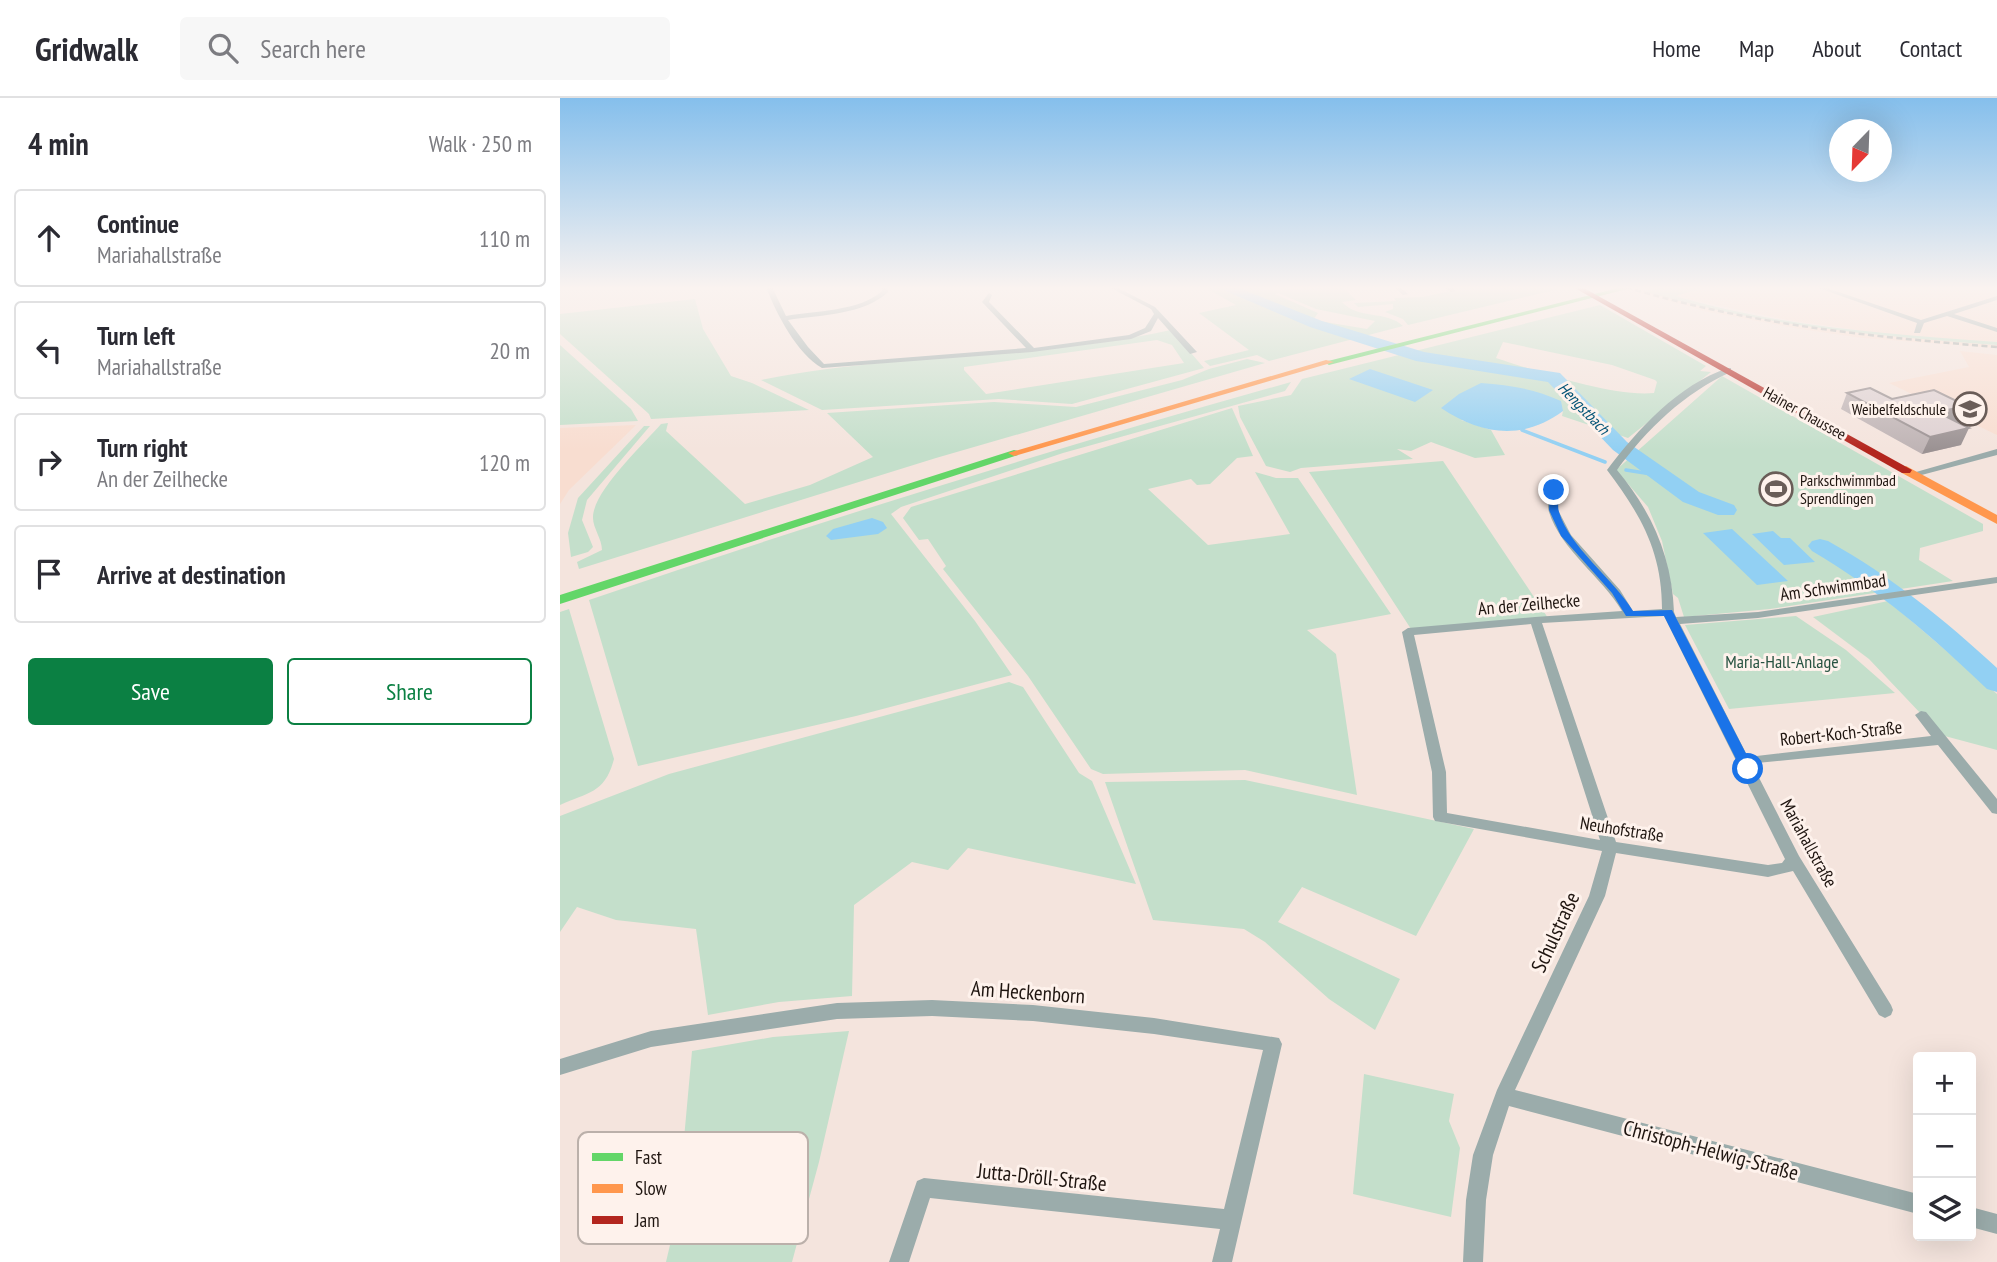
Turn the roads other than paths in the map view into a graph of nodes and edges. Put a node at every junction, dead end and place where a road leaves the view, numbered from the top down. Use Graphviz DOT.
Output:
graph roads {
  1 [pos="800,341"];
  2 [pos="1023,341"];
  3 [pos="1092,341"];
  4 [pos="1183,341"];
  5 [pos="1391,341"];
  6 [pos="1402,341"];
  7 [pos="1676,341"];
  8 [pos="1031,350"];
  9 [pos="1193,352"];
  10 [pos="1728,370"];
  11 [pos="1273,372"];
  12 [pos="1627,449"];
  13 [pos="1997,452"];
  14 [pos="1914,474"];
  15 [pos="1554,490"];
  16 [pos="1997,520"];
  17 [pos="1997,580"];
  18 [pos="560,586"];
  19 [pos="560,600"];
  20 [pos="1629,614"];
  21 [pos="1670,617"];
  22 [pos="1535,620"];
  23 [pos="1921,715"];
  24 [pos="1941,740"];
  25 [pos="1747,763"];
  26 [pos="1997,809"];
  27 [pos="1440,817"];
  28 [pos="1610,847"];
  29 [pos="1793,859"];
  30 [pos="1885,1010"];
  31 [pos="560,1067"];
  32 [pos="1503,1096"];
  33 [pos="1913,1203"];
  34 [pos="1976,1218"];
  35 [pos="1233,1220"];
  36 [pos="1997,1224"];
  37 [pos="899,1262"];
  38 [pos="1222,1262"];
  39 [pos="1474,1262"];
  1 -- 8 [label="street"];
  2 -- 8 [label="street"];
  3 -- 8 [label="street"];
  4 -- 9 [label="street"];
  5 -- 11 [label="main road"];
  6 -- 11 [label="main road"];
  7 -- 10 [label="main road, Hainer Chaussee"];
  10 -- 12 [label="street"];
  10 -- 14 [label="main road, Hainer Chaussee"];
  11 -- 18 [label="main road"];
  11 -- 19 [label="main road"];
  12 -- 21 [label="street"];
  13 -- 14 [label="street"];
  14 -- 16 [label="main road, Hainer Chaussee"];
  15 -- 20 [label="street, An der Zeilhecke"];
  17 -- 21 [label="street, Am Schwimmbad"];
  20 -- 21 [label="street"];
  20 -- 22 [label="street, An der Zeilhecke"];
  21 -- 25 [label="street, Mariahallstraße"];
  22 -- 27 [label="street, An der Zeilhecke"];
  22 -- 28 [label="street"];
  23 -- 24 [label="street"];
  24 -- 25 [label="street, Robert-Koch-Straße"];
  24 -- 26 [label="street"];
  25 -- 29 [label="street, Mariahallstraße"];
  27 -- 28 [label="street, Neuhofstraße"];
  28 -- 29 [label="street, Neuhofstraße"];
  28 -- 32 [label="street, Schulstraße"];
  29 -- 30 [label="street, Mariahallstraße"];
  31 -- 35 [label="street, Am Heckenborn"];
  32 -- 33 [label="street, Christoph-Helwig-Straße"];
  32 -- 39 [label="street, Schulstraße"];
  34 -- 36 [label="street"];
  35 -- 37 [label="street, Jutta-Dröll-Straße"];
  35 -- 38 [label="street, Am Heckenborn"];
}
